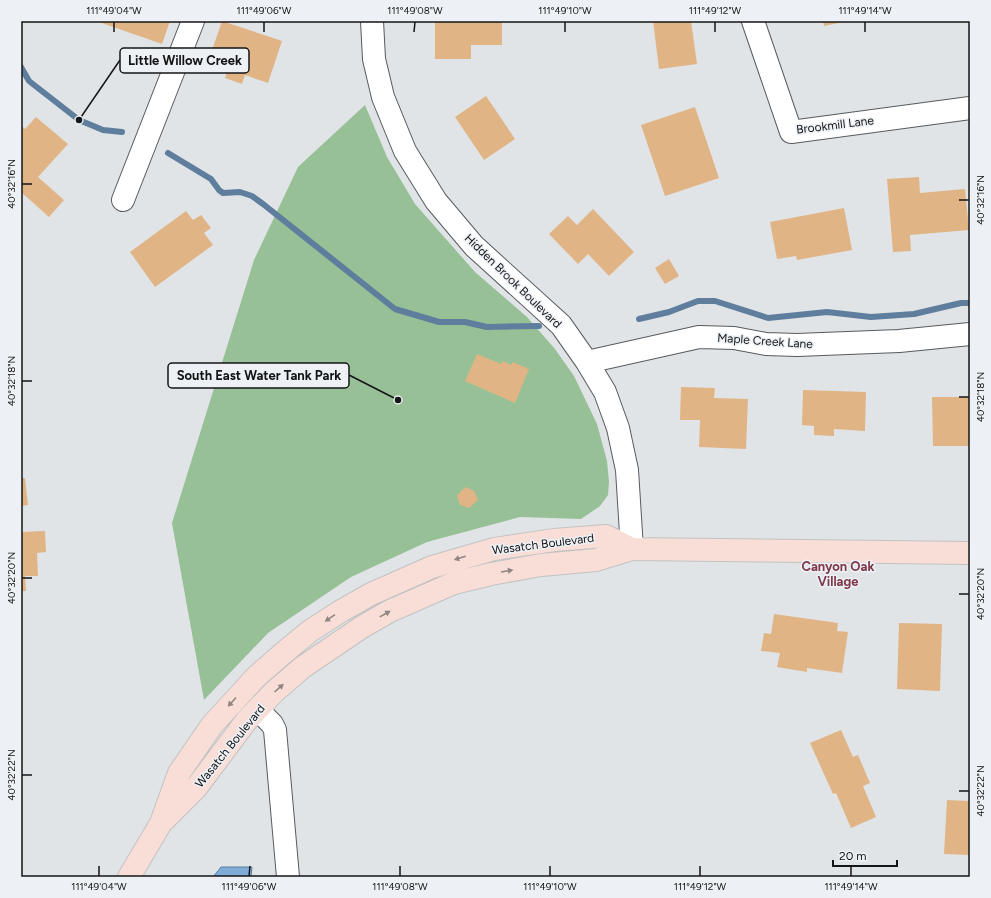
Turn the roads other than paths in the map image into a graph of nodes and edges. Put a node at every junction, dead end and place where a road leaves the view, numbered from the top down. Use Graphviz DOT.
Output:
graph roads {
  1 [pos="193,21"];
  2 [pos="372,21"];
  3 [pos="753,21"];
  4 [pos="970,108"];
  5 [pos="123,200"];
  6 [pos="970,334"];
  7 [pos="587,362"];
  8 [pos="632,549"];
  9 [pos="970,553"];
  10 [pos="258,710"];
  11 [pos="162,823"];
  12 [pos="129,877"];
  13 [pos="288,877"];
  1 -- 5 [label="street"];
  2 -- 7 [label="street, Hidden Brook Boulevard"];
  3 -- 4 [label="street, Brookmill Lane"];
  6 -- 7 [label="street, Maple Creek Lane"];
  7 -- 8 [label="street, Hidden Brook Boulevard"];
  8 -- 9 [label="main road, Wasatch Boulevard"];
  10 -- 8 [label="main road, Wasatch Boulevard, one-way"];
  8 -- 11 [label="main road, Wasatch Boulevard, one-way"];
  10 -- 11 [label="main road, Wasatch Boulevard"];
  10 -- 13 [label="street"];
  11 -- 12 [label="main road, Wasatch Boulevard"];
}
